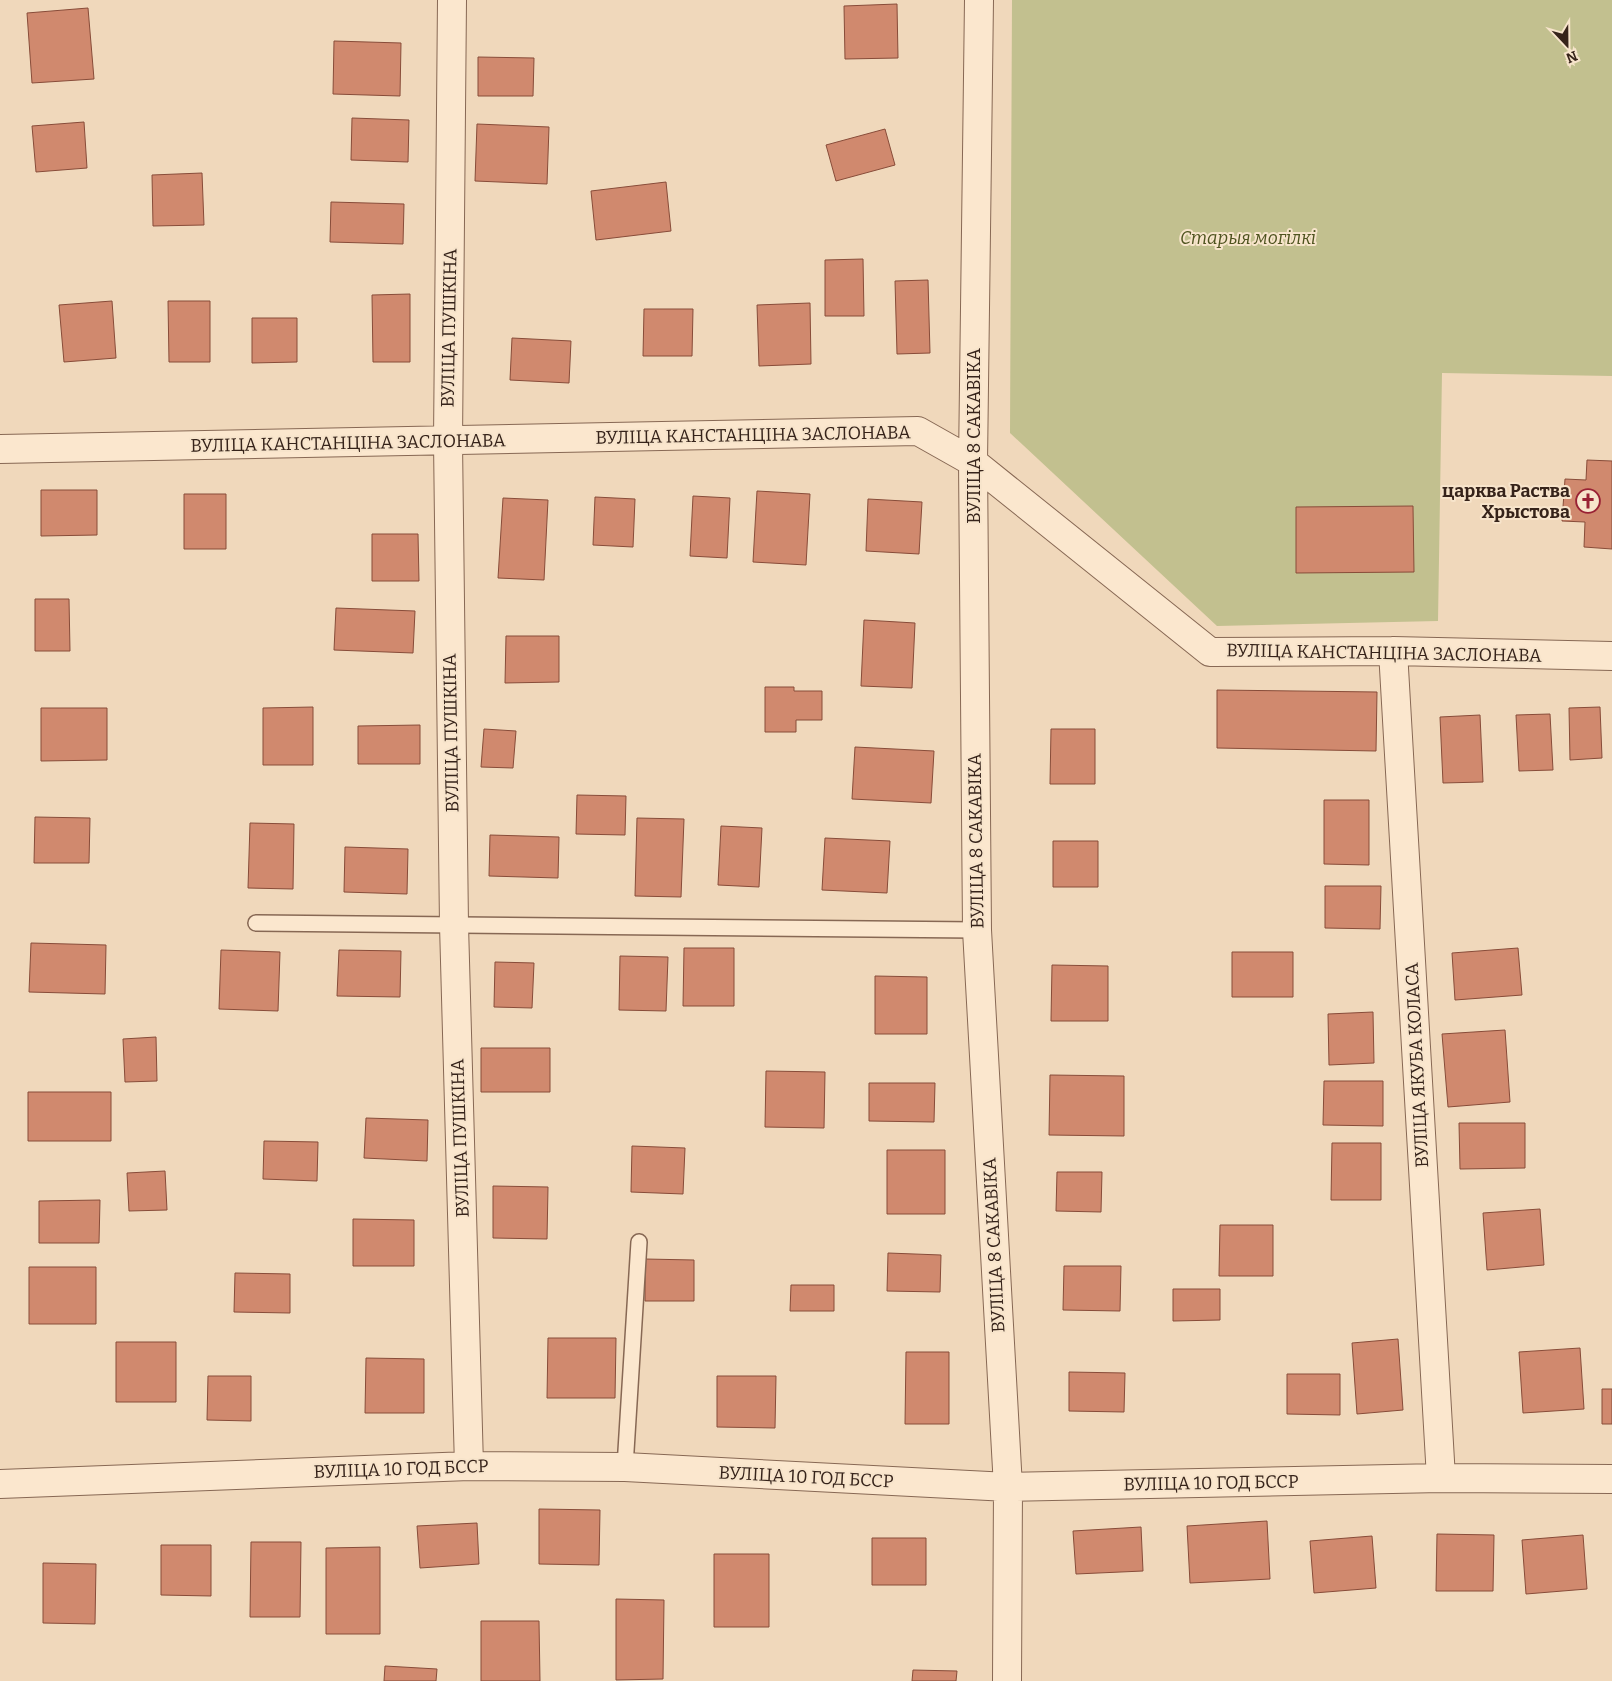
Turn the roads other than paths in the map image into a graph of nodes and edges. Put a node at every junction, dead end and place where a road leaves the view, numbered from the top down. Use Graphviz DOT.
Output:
graph roads {
  1 [pos="452,0"];
  2 [pos="979,0"];
  3 [pos="448,441"];
  4 [pos="0,448"];
  5 [pos="973,462"];
  6 [pos="1393,651"];
  7 [pos="1612,656"];
  8 [pos="256,923"];
  9 [pos="454,925"];
  10 [pos="977,930"];
  11 [pos="639,1242"];
  12 [pos="469,1466"];
  13 [pos="625,1467"];
  14 [pos="1441,1478"];
  15 [pos="1612,1480"];
  16 [pos="0,1484"];
  17 [pos="1008,1487"];
  18 [pos="1007,1681"];
  1 -- 3 [label="street, ВУЛІЦА ПУШКІНА"];
  2 -- 5 [label="street, ВУЛІЦА 8 САКАВІКА"];
  3 -- 4 [label="street, ВУЛІЦА КАНСТАНЦІНА ЗАСЛОНАВА"];
  3 -- 5 [label="street, ВУЛІЦА КАНСТАНЦІНА ЗАСЛОНАВА"];
  3 -- 9 [label="street, ВУЛІЦА ПУШКІНА"];
  5 -- 6 [label="street, ВУЛІЦА КАНСТАНЦІНА ЗАСЛОНАВА"];
  5 -- 10 [label="street, ВУЛІЦА 8 САКАВІКА"];
  6 -- 7 [label="street, ВУЛІЦА КАНСТАНЦІНА ЗАСЛОНАВА"];
  6 -- 14 [label="street, ВУЛІЦА ЯКУБА КОЛАСА"];
  8 -- 9 [label="lane"];
  9 -- 10 [label="lane"];
  9 -- 12 [label="street, ВУЛІЦА ПУШКІНА"];
  10 -- 17 [label="street, ВУЛІЦА 8 САКАВІКА"];
  11 -- 13 [label="lane"];
  12 -- 13 [label="street, ВУЛІЦА 10 ГОД БССР"];
  12 -- 16 [label="street, ВУЛІЦА 10 ГОД БССР"];
  13 -- 17 [label="street, ВУЛІЦА 10 ГОД БССР"];
  14 -- 15 [label="street, ВУЛІЦА 10 ГОД БССР"];
  14 -- 17 [label="street, ВУЛІЦА 10 ГОД БССР"];
  17 -- 18 [label="street, ВУЛІЦА 8 САКАВІКА"];
}
